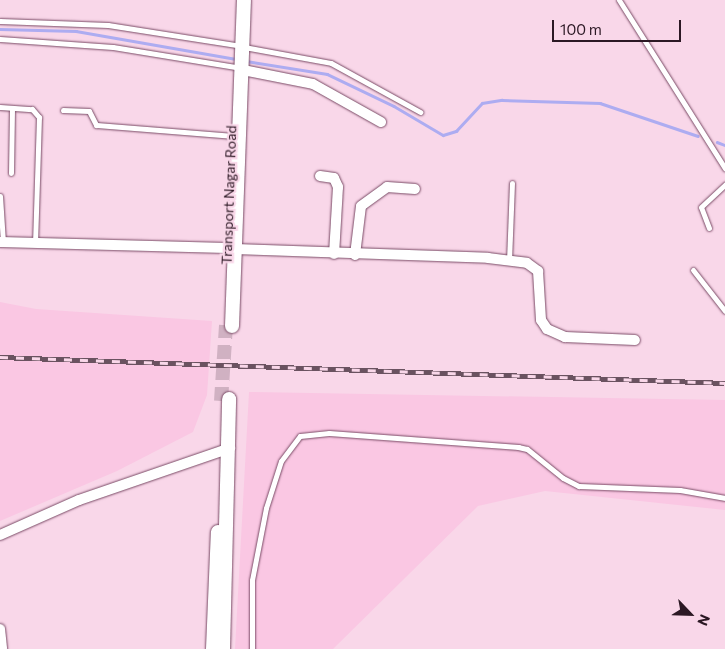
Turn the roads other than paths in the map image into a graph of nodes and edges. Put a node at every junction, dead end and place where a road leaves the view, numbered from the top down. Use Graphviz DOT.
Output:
graph roads {
  1 [pos="236,0"];
  2 [pos="244,0"];
  3 [pos="619,0"];
  4 [pos="0,21"];
  5 [pos="0,39"];
  6 [pos="240,48"];
  7 [pos="239,67"];
  8 [pos="0,108"];
  9 [pos="12,108"];
  10 [pos="63,110"];
  11 [pos="420,112"];
  12 [pos="382,122"];
  13 [pos="232,136"];
  14 [pos="725,168"];
  15 [pos="11,173"];
  16 [pos="320,176"];
  17 [pos="512,183"];
  18 [pos="725,185"];
  19 [pos="415,189"];
  20 [pos="0,196"];
  21 [pos="709,228"];
  22 [pos="2,242"];
  23 [pos="35,243"];
  24 [pos="231,248"];
  25 [pos="334,254"];
  26 [pos="355,255"];
  27 [pos="509,260"];
  28 [pos="693,270"];
  29 [pos="725,311"];
  30 [pos="229,326"];
  31 [pos="635,340"];
  32 [pos="225,400"];
  33 [pos="225,448"];
  34 [pos="725,498"];
  35 [pos="0,535"];
  36 [pos="0,629"];
  37 [pos="2,649"];
  38 [pos="213,649"];
  39 [pos="223,649"];
  40 [pos="252,649"];
  1 -- 6 [label="main road"];
  2 -- 6 [label="main road"];
  3 -- 14 [label="lane"];
  4 -- 6 [label="lane"];
  5 -- 7 [label="lane"];
  6 -- 7 [label="main road"];
  6 -- 11 [label="lane"];
  7 -- 12 [label="street"];
  7 -- 13 [label="main road, Transport Nagar Road"];
  7 -- 24 [label="main road"];
  8 -- 9 [label="lane"];
  9 -- 15 [label="lane"];
  9 -- 23 [label="lane"];
  10 -- 13 [label="lane"];
  13 -- 24 [label="main road, Transport Nagar Road"];
  16 -- 25 [label="street"];
  17 -- 27 [label="lane"];
  18 -- 21 [label="lane"];
  19 -- 26 [label="street"];
  20 -- 22 [label="lane"];
  22 -- 23 [label="street"];
  23 -- 24 [label="street"];
  24 -- 25 [label="street"];
  24 -- 30 [label="main road, Transport Nagar Road"];
  25 -- 26 [label="street"];
  26 -- 27 [label="street"];
  27 -- 31 [label="street"];
  28 -- 29 [label="lane"];
  32 -- 33 [label="main road"];
  33 -- 35 [label="street"];
  33 -- 38 [label="main road"];
  33 -- 39 [label="main road"];
  34 -- 40 [label="lane"];
  36 -- 37 [label="street"];
}
